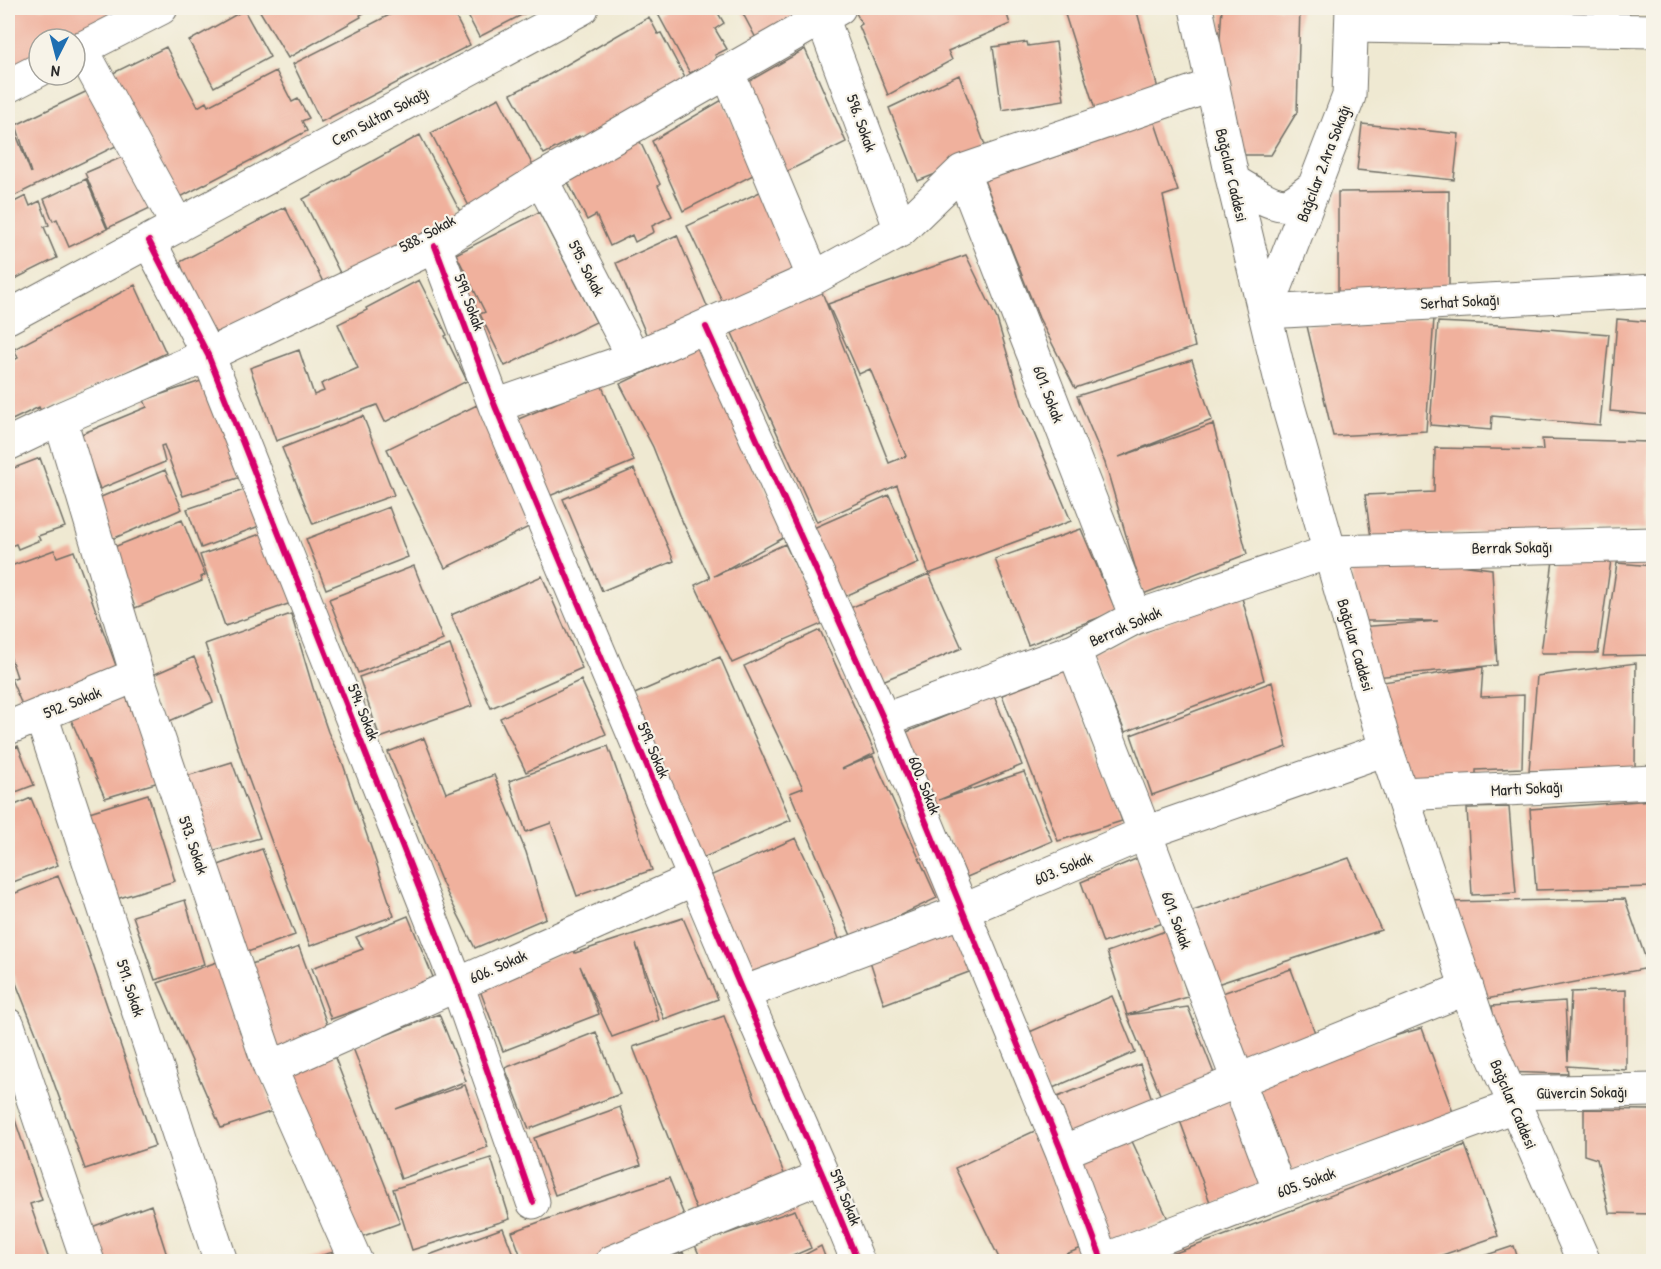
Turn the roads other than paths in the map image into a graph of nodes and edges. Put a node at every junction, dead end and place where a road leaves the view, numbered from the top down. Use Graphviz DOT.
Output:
graph roads {
  1 [pos="160,8"];
  2 [pos="582,8"];
  3 [pos="1196,8"];
  4 [pos="831,12"];
  5 [pos="1352,17"];
  6 [pos="1653,31"];
  7 [pos="87,45"];
  8 [pos="87,66"];
  9 [pos="727,71"];
  10 [pos="27,76"];
  11 [pos="8,85"];
  12 [pos="1212,85"];
  13 [pos="962,171"];
  14 [pos="541,179"];
  15 [pos="1233,181"];
  16 [pos="1313,188"];
  17 [pos="178,225"];
  18 [pos="901,230"];
  19 [pos="149,241"];
  20 [pos="435,246"];
  21 [pos="814,278"];
  22 [pos="1653,291"];
  23 [pos="1266,312"];
  24 [pos="8,317"];
  25 [pos="706,327"];
  26 [pos="208,355"];
  27 [pos="634,358"];
  28 [pos="495,406"];
  29 [pos="60,419"];
  30 [pos="8,444"];
  31 [pos="1653,544"];
  32 [pos="1371,551"];
  33 [pos="1329,552"];
  34 [pos="1136,617"];
  35 [pos="1074,650"];
  36 [pos="137,675"];
  37 [pos="41,715"];
  38 [pos="884,720"];
  39 [pos="8,728"];
  40 [pos="1386,749"];
  41 [pos="1653,782"];
  42 [pos="1401,794"];
  43 [pos="1145,833"];
  44 [pos="694,879"];
  45 [pos="963,911"];
  46 [pos="457,984"];
  47 [pos="1467,988"];
  48 [pos="742,993"];
  49 [pos="8,1026"];
  50 [pos="270,1068"];
  51 [pos="1236,1080"];
  52 [pos="1653,1090"];
  53 [pos="1512,1100"];
  54 [pos="1062,1152"];
  55 [pos="823,1176"];
  56 [pos="1280,1192"];
  57 [pos="533,1202"];
  58 [pos="1100,1261"];
  59 [pos="88,1262"];
  60 [pos="221,1262"];
  61 [pos="356,1262"];
  62 [pos="612,1262"];
  63 [pos="858,1262"];
  64 [pos="1584,1262"];
  1 -- 7 [label="street"];
  2 -- 17 [label="street, Cem Sultan Sokağı"];
  3 -- 12 [label="street, Bağcılar Caddesi"];
  4 -- 9 [label="street, 588. Sokak"];
  4 -- 18 [label="street, 596. Sokak"];
  5 -- 6 [label="street"];
  5 -- 16 [label="street, Bağcılar 2.Ara Sokağı"];
  8 -- 17 [label="street"];
  9 -- 14 [label="street, 588. Sokak"];
  9 -- 21 [label="street"];
  10 -- 11 [label="street"];
  12 -- 13 [label="street"];
  12 -- 15 [label="street, Bağcılar Caddesi"];
  13 -- 18 [label="street"];
  13 -- 34 [label="street, 601. Sokak"];
  14 -- 20 [label="street, 588. Sokak"];
  14 -- 27 [label="street, 595. Sokak"];
  15 -- 16 [label="street"];
  15 -- 23 [label="street, Bağcılar Caddesi"];
  16 -- 23 [label="street, Bağcılar 2.Ara Sokağı"];
  17 -- 19 [label="street, Cem Sultan Sokağı"];
  18 -- 21 [label="street"];
  19 -- 24 [label="street, Cem Sultan Sokağı"];
  19 -- 26 [label="street, 594. Sokak"];
  20 -- 26 [label="street, 588. Sokak"];
  20 -- 28 [label="street, 599. Sokak"];
  21 -- 25 [label="street"];
  22 -- 23 [label="street, Serhat Sokağı"];
  23 -- 33 [label="street, Bağcılar Caddesi"];
  25 -- 27 [label="street"];
  25 -- 38 [label="street, 600. Sokak"];
  26 -- 29 [label="street, 588. Sokak"];
  26 -- 46 [label="street, 594. Sokak"];
  27 -- 28 [label="street"];
  28 -- 44 [label="street, 599. Sokak"];
  29 -- 30 [label="street, 588. Sokak"];
  29 -- 36 [label="street, 593. Sokak"];
  31 -- 32 [label="street, Berrak Sokağı"];
  32 -- 33 [label="street, Berrak Sokak"];
  33 -- 34 [label="street, Berrak Sokak"];
  33 -- 40 [label="street, Bağcılar Caddesi"];
  34 -- 35 [label="street, Berrak Sokak"];
  35 -- 38 [label="street, Berrak Sokak"];
  35 -- 43 [label="street, 601. Sokak"];
  36 -- 37 [label="street, 592. Sokak"];
  36 -- 50 [label="street, 593. Sokak"];
  37 -- 39 [label="street, 592. Sokak"];
  37 -- 60 [label="street, 591. Sokak"];
  38 -- 45 [label="street, 600. Sokak"];
  40 -- 42 [label="street, Bağcılar Caddesi"];
  40 -- 43 [label="street, 603. Sokak"];
  41 -- 42 [label="street, Martı Sokağı"];
  42 -- 47 [label="street, Bağcılar Caddesi"];
  43 -- 45 [label="street, 603. Sokak"];
  43 -- 51 [label="street, 601. Sokak"];
  44 -- 46 [label="street, 606. Sokak"];
  44 -- 48 [label="street, 599. Sokak"];
  45 -- 48 [label="street, 603. Sokak"];
  45 -- 54 [label="street, 600. Sokak"];
  46 -- 50 [label="street, 606. Sokak"];
  46 -- 57 [label="street, 594. Sokak"];
  47 -- 51 [label="street"];
  47 -- 53 [label="street, Bağcılar Caddesi"];
  48 -- 55 [label="street, 599. Sokak"];
  49 -- 59 [label="street"];
  50 -- 61 [label="street, 593. Sokak"];
  51 -- 54 [label="street"];
  51 -- 56 [label="street, 601. Sokak"];
  52 -- 53 [label="street, Güvercin Sokağı"];
  53 -- 56 [label="street, 605. Sokak"];
  53 -- 64 [label="street, Bağcılar Caddesi"];
  54 -- 58 [label="street, 600. Sokak"];
  55 -- 62 [label="street"];
  55 -- 63 [label="street, 599. Sokak"];
  56 -- 58 [label="street, 605. Sokak"];
}
